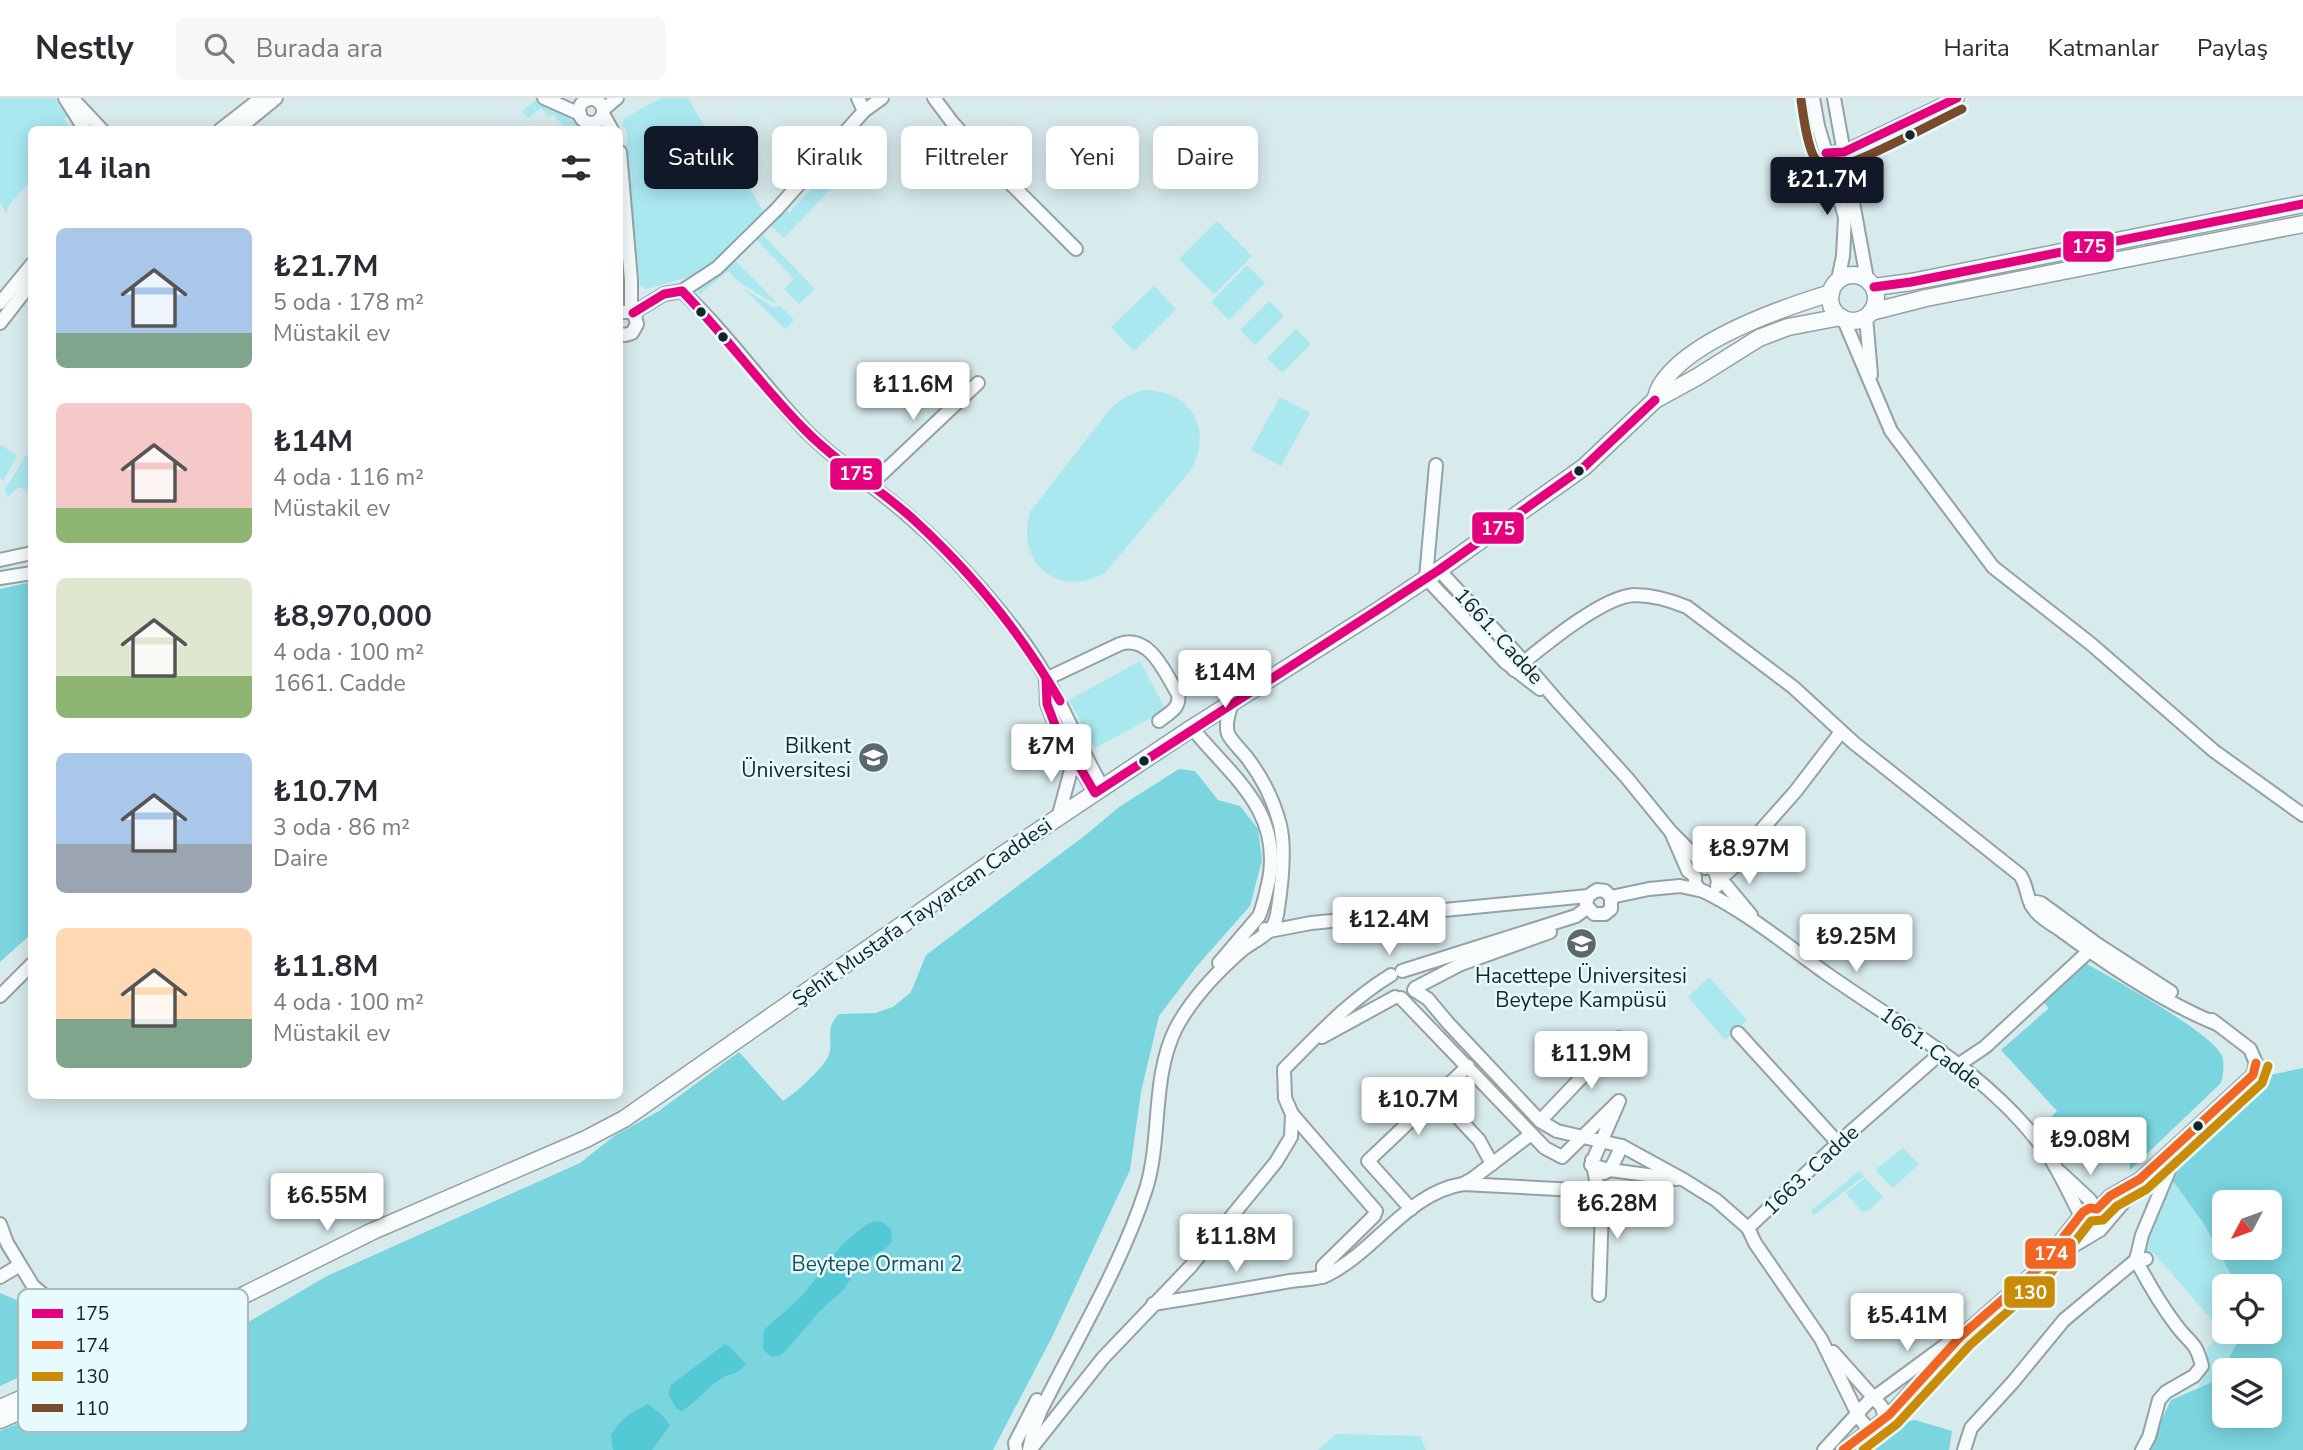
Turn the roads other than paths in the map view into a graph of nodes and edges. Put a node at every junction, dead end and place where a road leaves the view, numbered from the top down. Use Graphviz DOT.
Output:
graph roads {
  1 [pos="65,98"];
  2 [pos="72,98"];
  3 [pos="261,98"];
  4 [pos="276,98"];
  5 [pos="544,98"];
  6 [pos="617,98"];
  7 [pos="858,98"];
  8 [pos="882,98"];
  9 [pos="934,98"];
  10 [pos="1813,98"];
  11 [pos="1834,98"];
  12 [pos="1957,98"];
  13 [pos="588,99"];
  14 [pos="864,111"];
  15 [pos="603,112"];
  16 [pos="588,122"];
  17 [pos="82,126"];
  18 [pos="98,126"];
  19 [pos="225,126"];
  20 [pos="242,126"];
  21 [pos="610,126"];
  22 [pos="1844,152"];
  23 [pos="1826,153"];
  24 [pos="623,187"];
  25 [pos="2303,204"];
  26 [pos="2303,224"];
  27 [pos="1076,249"];
  28 [pos="28,269"];
  29 [pos="1870,283"];
  30 [pos="1834,286"];
  31 [pos="28,287"];
  32 [pos="682,291"];
  33 [pos="0,303"];
  34 [pos="1869,315"];
  35 [pos="1842,318"];
  36 [pos="628,322"];
  37 [pos="0,323"];
  38 [pos="978,383"];
  39 [pos="1873,393"];
  40 [pos="1655,400"];
  41 [pos="1436,466"];
  42 [pos="870,485"];
  43 [pos="28,553"];
  44 [pos="0,561"];
  45 [pos="28,574"];
  46 [pos="1432,574"];
  47 [pos="0,577"];
  48 [pos="1518,666"];
  49 [pos="1045,679"];
  50 [pos="1232,703"];
  51 [pos="1159,721"];
  52 [pos="1198,725"];
  53 [pos="1841,732"];
  54 [pos="1228,734"];
  55 [pos="1074,759"];
  56 [pos="1099,790"];
  57 [pos="2303,816"];
  58 [pos="1058,818"];
  59 [pos="1671,832"];
  60 [pos="1748,845"];
  61 [pos="1708,868"];
  62 [pos="1695,876"];
  63 [pos="1718,881"];
  64 [pos="1649,889"];
  65 [pos="1705,892"];
  66 [pos="1611,897"];
  67 [pos="2031,905"];
  68 [pos="1589,906"];
  69 [pos="1257,916"];
  70 [pos="1277,917"];
  71 [pos="1754,919"];
  72 [pos="1311,923"];
  73 [pos="1269,931"];
  74 [pos="2089,951"];
  75 [pos="28,968"];
  76 [pos="1397,973"];
  77 [pos="1415,989"];
  78 [pos="0,996"];
  79 [pos="1398,998"];
  80 [pos="2217,1024"];
  81 [pos="1738,1033"];
  82 [pos="1619,1038"];
  83 [pos="1315,1040"];
  84 [pos="1942,1052"];
  85 [pos="1958,1065"];
  86 [pos="1468,1066"];
  87 [pos="1447,1106"];
  88 [pos="1292,1114"];
  89 [pos="1540,1121"];
  90 [pos="1531,1135"];
  91 [pos="1594,1141"];
  92 [pos="1839,1143"];
  93 [pos="2180,1144"];
  94 [pos="1622,1146"];
  95 [pos="1492,1164"];
  96 [pos="1611,1170"];
  97 [pos="2057,1170"];
  98 [pos="1592,1171"];
  99 [pos="2140,1179"];
  100 [pos="1684,1180"];
  101 [pos="1462,1184"];
  102 [pos="1596,1191"];
  103 [pos="1411,1209"];
  104 [pos="2096,1209"];
  105 [pos="2081,1216"];
  106 [pos="2104,1222"];
  107 [pos="0,1224"];
  108 [pos="1748,1228"];
  109 [pos="2092,1233"];
  110 [pos="2141,1259"];
  111 [pos="2041,1266"];
  112 [pos="7,1271"];
  113 [pos="1323,1277"];
  114 [pos="33,1286"];
  115 [pos="37,1289"];
  116 [pos="248,1293"];
  117 [pos="1599,1295"];
  118 [pos="1153,1304"];
  119 [pos="1961,1336"];
  120 [pos="1821,1339"];
  121 [pos="1873,1399"];
  122 [pos="18,1400"];
  123 [pos="0,1408"];
  124 [pos="18,1411"];
  125 [pos="1857,1413"];
  126 [pos="1885,1419"];
  127 [pos="0,1420"];
  128 [pos="1870,1431"];
  129 [pos="1016,1450"];
  130 [pos="1029,1450"];
  131 [pos="1824,1450"];
  132 [pos="1843,1450"];
  133 [pos="1964,1450"];
  134 [pos="2142,1450"];
  1 -- 17 [label="street"];
  2 -- 18 [label="street"];
  3 -- 19 [label="street"];
  4 -- 20 [label="street"];
  5 -- 16 [label="street"];
  6 -- 15 [label="street"];
  7 -- 14 [label="street"];
  8 -- 14 [label="street"];
  9 -- 27 [label="street"];
  10 -- 23 [label="street"];
  11 -- 22 [label="street"];
  12 -- 22 [label="street"];
  13 -- 15 [label="street"];
  13 -- 16 [label="street"];
  14 -- 32 [label="street"];
  15 -- 16 [label="street"];
  15 -- 21 [label="street"];
  22 -- 23 [label="street"];
  22 -- 29 [label="street"];
  23 -- 30 [label="street"];
  24 -- 36 [label="street"];
  25 -- 29 [label="main road"];
  26 -- 34 [label="main road"];
  28 -- 33 [label="street"];
  29 -- 30 [label="main road"];
  29 -- 34 [label="main road"];
  30 -- 35 [label="main road"];
  30 -- 40 [label="main road, Şehit Mustafa Tayyarcan Caddesi"];
  31 -- 37 [label="street"];
  32 -- 36 [label="street"];
  32 -- 42 [label="street"];
  34 -- 35 [label="main road"];
  34 -- 39 [label="street"];
  35 -- 39 [label="street"];
  35 -- 40 [label="main road, Şehit Mustafa Tayyarcan Caddesi"];
  38 -- 42 [label="street"];
  39 -- 57 [label="street"];
  40 -- 46 [label="main road, Şehit Mustafa Tayyarcan Caddesi"];
  41 -- 46 [label="street"];
  42 -- 49 [label="street"];
  43 -- 44 [label="street"];
  44 -- 47 [label="street"];
  45 -- 47 [label="street"];
  46 -- 48 [label="street, 1661. Cadde"];
  46 -- 50 [label="main road, Şehit Mustafa Tayyarcan Caddesi"];
  48 -- 53 [label="street"];
  48 -- 59 [label="street, 1661. Cadde"];
  49 -- 51 [label="street"];
  49 -- 55 [label="street"];
  49 -- 56 [label="street"];
  50 -- 52 [label="main road, Şehit Mustafa Tayyarcan Caddesi"];
  50 -- 54 [label="street"];
  52 -- 54 [label="street"];
  52 -- 56 [label="main road, Şehit Mustafa Tayyarcan Caddesi"];
  52 -- 69 [label="street"];
  53 -- 60 [label="street"];
  53 -- 67 [label="street"];
  54 -- 70 [label="street"];
  55 -- 56 [label="street"];
  55 -- 58 [label="street"];
  56 -- 58 [label="main road, Şehit Mustafa Tayyarcan Caddesi"];
  58 -- 116 [label="main road, Şehit Mustafa Tayyarcan Caddesi"];
  59 -- 61 [label="street, 1661. Cadde"];
  59 -- 62 [label="street, 1661. Cadde"];
  60 -- 61 [label="street"];
  60 -- 63 [label="street"];
  61 -- 62 [label="street"];
  61 -- 63 [label="street, 1661. Cadde"];
  62 -- 64 [label="street"];
  62 -- 65 [label="street, 1661. Cadde"];
  63 -- 65 [label="street"];
  63 -- 71 [label="street, 1661. Cadde"];
  64 -- 65 [label="street"];
  64 -- 66 [label="street"];
  65 -- 71 [label="street, 1661. Cadde"];
  66 -- 68 [label="street"];
  66 -- 68 [label="street"];
  67 -- 74 [label="street"];
  67 -- 80 [label="street"];
  68 -- 72 [label="street"];
  68 -- 76 [label="street"];
  68 -- 77 [label="street"];
  69 -- 70 [label="street"];
  69 -- 73 [label="street"];
  69 -- 129 [label="street"];
  70 -- 72 [label="street"];
  70 -- 73 [label="street"];
  71 -- 84 [label="street, 1661. Cadde"];
  72 -- 73 [label="street"];
  73 -- 130 [label="street"];
  74 -- 80 [label="street"];
  74 -- 85 [label="street"];
  75 -- 78 [label="street"];
  76 -- 77 [label="street"];
  76 -- 79 [label="street"];
  76 -- 83 [label="street"];
  77 -- 79 [label="street"];
  77 -- 89 [label="street"];
  79 -- 83 [label="street"];
  79 -- 86 [label="street"];
  80 -- 93 [label="street"];
  81 -- 92 [label="street"];
  82 -- 89 [label="street"];
  83 -- 88 [label="street"];
  84 -- 85 [label="street, 1661. Cadde"];
  84 -- 92 [label="street, 1663. Cadde"];
  85 -- 97 [label="street, 1661. Cadde"];
  86 -- 90 [label="street"];
  86 -- 103 [label="street"];
  87 -- 95 [label="street"];
  88 -- 113 [label="street"];
  88 -- 118 [label="street"];
  89 -- 91 [label="street"];
  90 -- 95 [label="street"];
  90 -- 98 [label="street"];
  91 -- 94 [label="street"];
  91 -- 98 [label="street"];
  92 -- 108 [label="street, 1663. Cadde"];
  93 -- 99 [label="street"];
  93 -- 110 [label="street"];
  94 -- 96 [label="street"];
  94 -- 100 [label="street"];
  95 -- 101 [label="street"];
  96 -- 98 [label="street"];
  96 -- 100 [label="street"];
  97 -- 104 [label="street, 1661. Cadde"];
  97 -- 105 [label="street, 1661. Cadde"];
  98 -- 102 [label="street"];
  99 -- 104 [label="street"];
  99 -- 106 [label="street"];
  100 -- 108 [label="street"];
  101 -- 102 [label="street"];
  101 -- 103 [label="street"];
  102 -- 117 [label="street"];
  103 -- 113 [label="street"];
  104 -- 105 [label="street"];
  104 -- 106 [label="street"];
  105 -- 109 [label="street"];
  105 -- 111 [label="street"];
  106 -- 109 [label="street"];
  107 -- 112 [label="street"];
  108 -- 120 [label="street, 1663. Cadde"];
  109 -- 111 [label="street"];
  110 -- 133 [label="street"];
  110 -- 134 [label="street"];
  111 -- 119 [label="street"];
  112 -- 114 [label="street"];
  113 -- 118 [label="street"];
  114 -- 115 [label="street"];
  118 -- 130 [label="street"];
  119 -- 121 [label="street"];
  119 -- 126 [label="street"];
  120 -- 121 [label="street, 1663. Cadde"];
  120 -- 125 [label="street, 1663. Cadde"];
  121 -- 125 [label="street"];
  121 -- 126 [label="street, 1663. Cadde"];
  122 -- 123 [label="main road, Şehit Mustafa Tayyarcan Caddesi"];
  124 -- 127 [label="main road, Şehit Mustafa Tayyarcan Caddesi"];
  125 -- 128 [label="street, 1663. Cadde"];
  125 -- 131 [label="street"];
  126 -- 128 [label="street"];
  128 -- 132 [label="street"];
}
